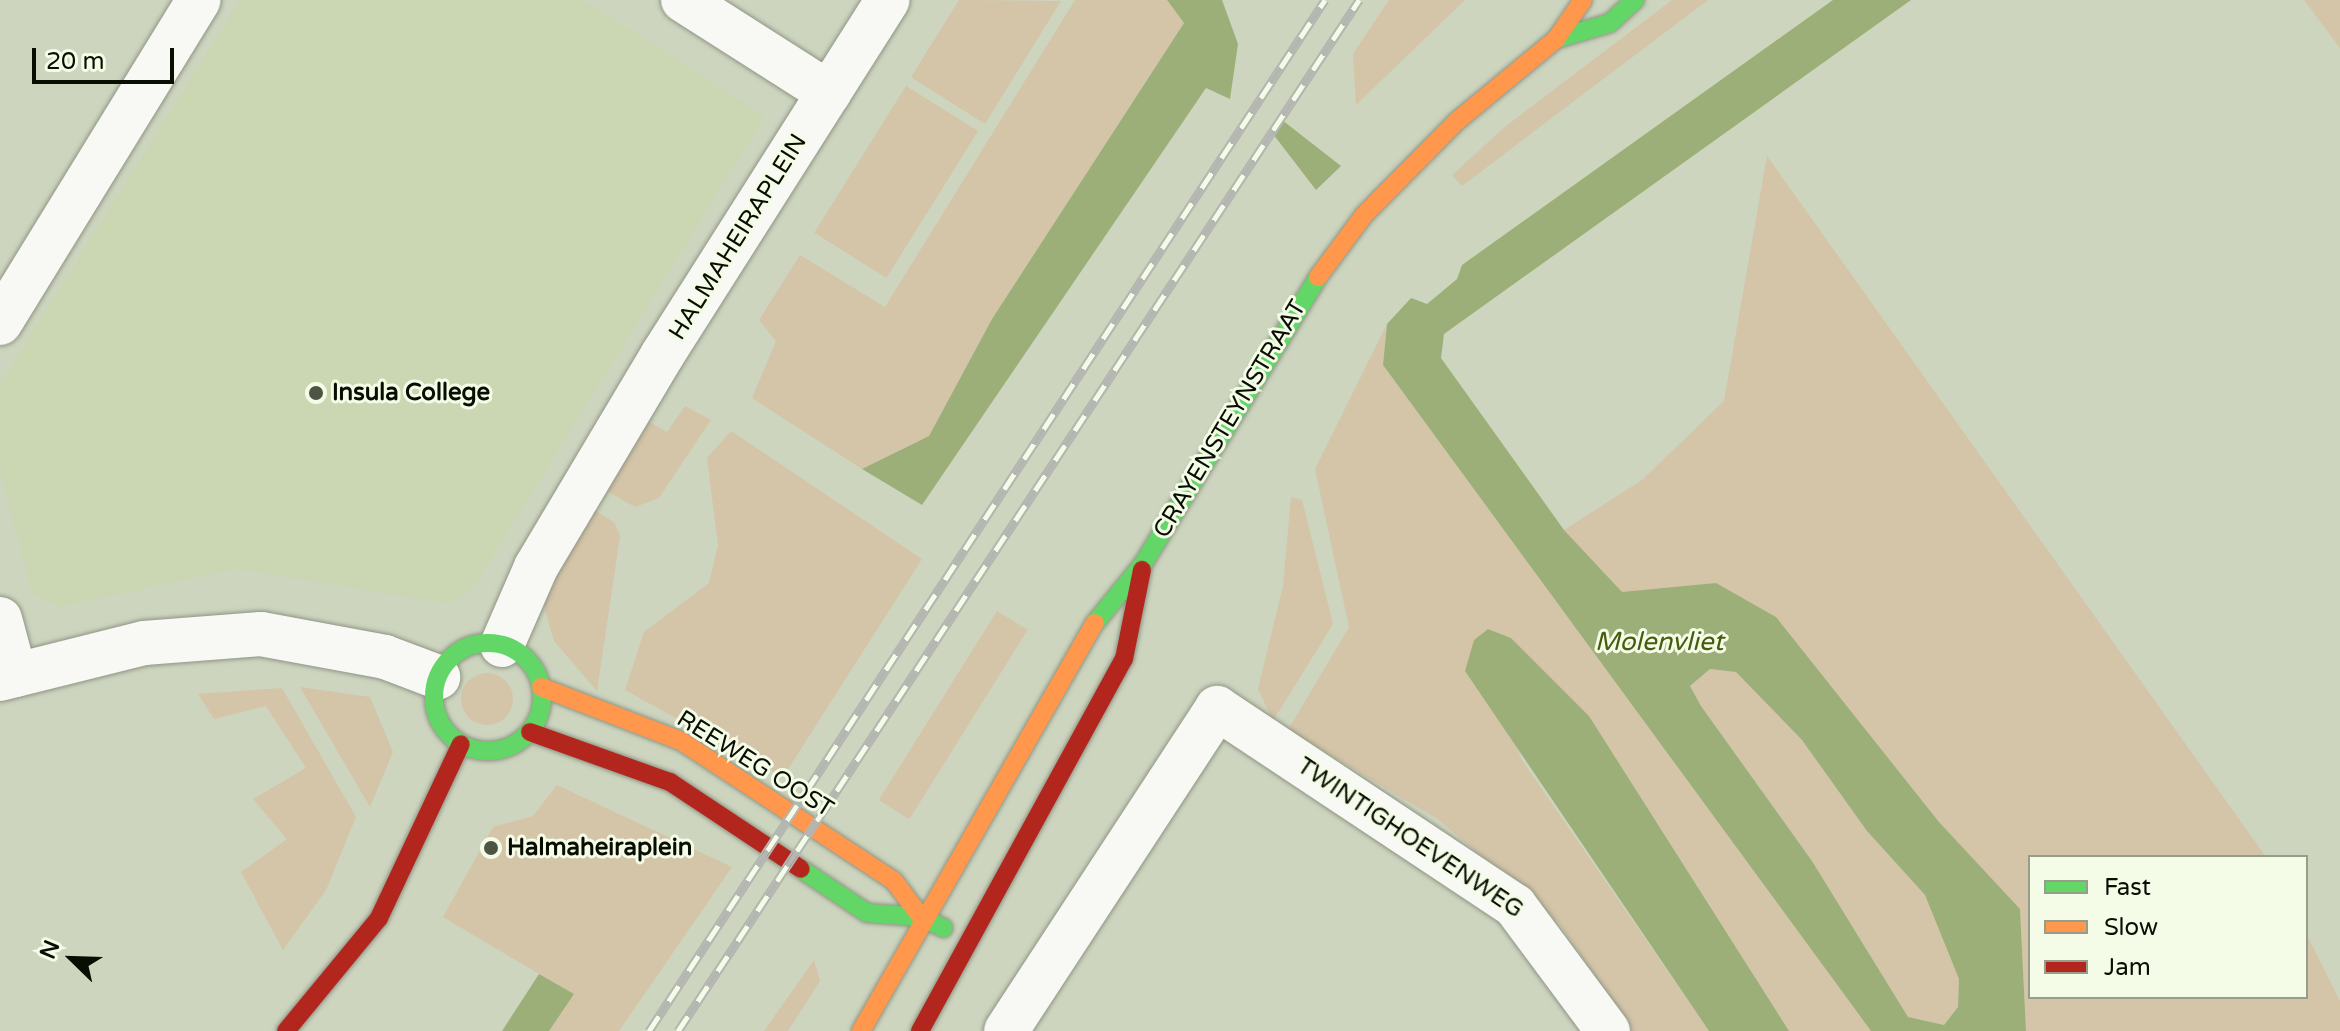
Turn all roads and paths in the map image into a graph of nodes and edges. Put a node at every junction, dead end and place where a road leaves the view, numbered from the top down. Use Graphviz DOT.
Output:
graph roads {
  1 [pos="199,0"];
  2 [pos="683,0"];
  3 [pos="888,0"];
  4 [pos="1583,0"];
  5 [pos="1635,0"];
  6 [pos="1556,39"];
  7 [pos="829,93"];
  8 [pos="0,323"];
  9 [pos="1143,564"];
  10 [pos="0,619"];
  11 [pos="502,645"];
  12 [pos="7,677"];
  13 [pos="438,677"];
  14 [pos="541,687"];
  15 [pos="530,732"];
  16 [pos="461,744"];
  17 [pos="921,917"];
  18 [pos="970,941"];
  19 [pos="286,1031"];
  20 [pos="861,1031"];
  21 [pos="920,1031"];
  22 [pos="1006,1031"];
  23 [pos="1608,1031"];
  1 -- 8 [label="street"];
  2 -- 7 [label="street"];
  3 -- 7 [label="street, HALMAHEIRAPLEIN"];
  4 -- 6 [label="main road, CRAYENSTEYNSTRAAT"];
  5 -- 6 [label="main road, CRAYENSTEYNSTRAAT"];
  6 -- 9 [label="main road, CRAYENSTEYNSTRAAT"];
  7 -- 11 [label="street, HALMAHEIRAPLEIN"];
  9 -- 17 [label="main road, CRAYENSTEYNSTRAAT"];
  9 -- 18 [label="main road, CRAYENSTEYNSTRAAT"];
  10 -- 12 [label="street"];
  11 -- 13 [label="main road"];
  11 -- 14 [label="main road"];
  12 -- 13 [label="street"];
  13 -- 16 [label="main road"];
  14 -- 15 [label="main road"];
  14 -- 17 [label="main road, REEWEG OOST"];
  15 -- 16 [label="main road"];
  15 -- 17 [label="main road, REEWEG OOST"];
  16 -- 19 [label="main road"];
  17 -- 18 [label="main road, REEWEG OOST"];
  17 -- 20 [label="main road, CRAYENSTEYNSTRAAT"];
  18 -- 21 [label="main road, CRAYENSTEYNSTRAAT"];
  22 -- 23 [label="street, TWINTIGHOEVENWEG"];
}
